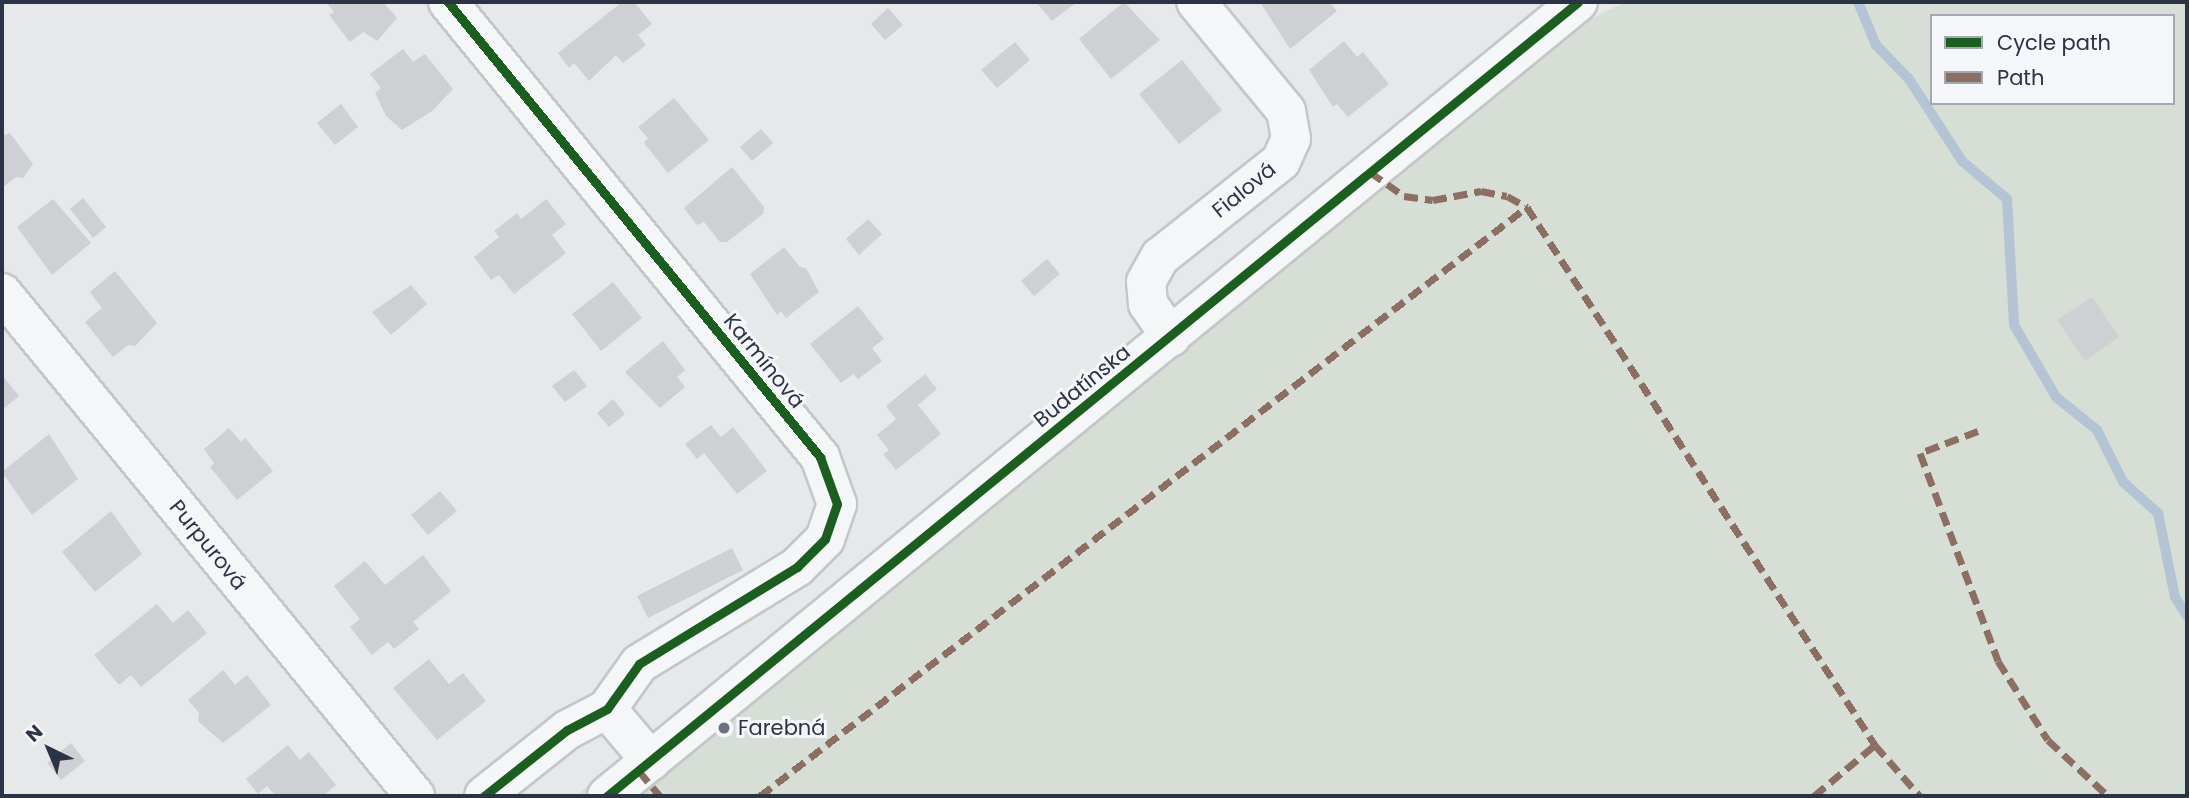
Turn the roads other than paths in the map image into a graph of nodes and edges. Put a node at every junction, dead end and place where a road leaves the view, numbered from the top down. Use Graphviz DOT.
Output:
graph roads {
  1 [pos="449,2"];
  2 [pos="1196,2"];
  3 [pos="1575,3"];
  4 [pos="2,293"];
  5 [pos="1171,337"];
  6 [pos="607,709"];
  7 [pos="651,761"];
  8 [pos="415,796"];
  9 [pos="484,796"];
  10 [pos="607,796"];
  1 -- 6 [label="street, Karmínová"];
  2 -- 5 [label="street, Fialová"];
  3 -- 5 [label="street, Budatínska"];
  4 -- 8 [label="street, Purpurová"];
  5 -- 7 [label="street, Budatínska"];
  6 -- 7 [label="street"];
  6 -- 9 [label="street"];
  7 -- 10 [label="street, Budatínska"];
}
